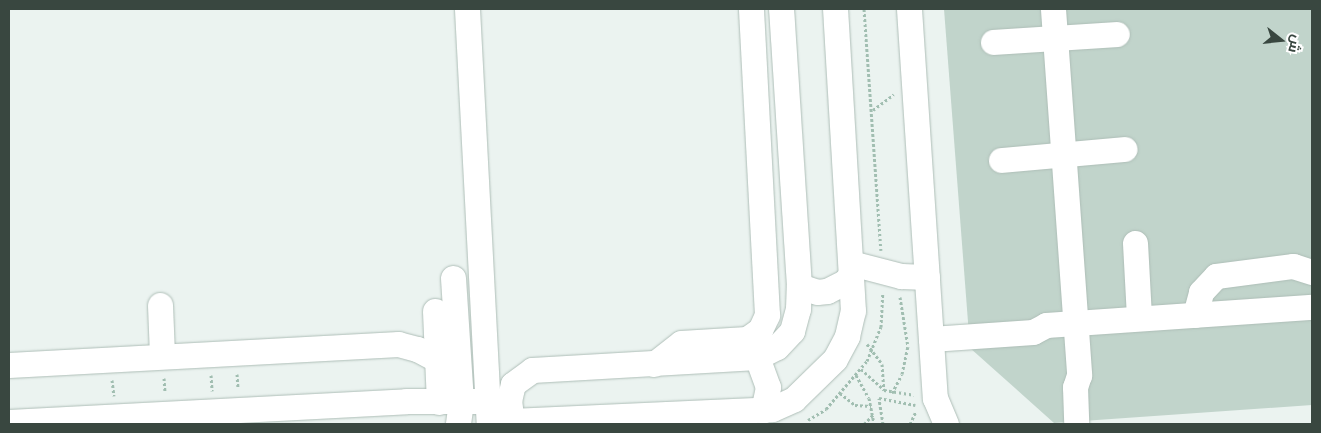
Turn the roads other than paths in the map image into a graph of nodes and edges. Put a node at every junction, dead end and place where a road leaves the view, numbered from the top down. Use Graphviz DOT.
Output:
graph roads {
  1 [pos="467,9"];
  2 [pos="751,9"];
  3 [pos="781,9"];
  4 [pos="835,9"];
  5 [pos="908,9"];
  6 [pos="1053,9"];
  7 [pos="1118,34"];
  8 [pos="1055,38"];
  9 [pos="993,42"];
  10 [pos="1125,149"];
  11 [pos="1063,154"];
  12 [pos="1001,160"];
  13 [pos="1135,243"];
  14 [pos="1312,272"];
  15 [pos="851,274"];
  16 [pos="927,277"];
  17 [pos="454,278"];
  18 [pos="798,286"];
  19 [pos="160,304"];
  20 [pos="1312,307"];
  21 [pos="435,311"];
  22 [pos="1195,315"];
  23 [pos="1139,318"];
  24 [pos="1076,323"];
  25 [pos="923,337"];
  26 [pos="162,355"];
  27 [pos="757,357"];
  28 [pos="438,360"];
  29 [pos="654,364"];
  30 [pos="9,365"];
  31 [pos="1079,375"];
  32 [pos="453,409"];
  33 [pos="926,409"];
  34 [pos="763,410"];
  35 [pos="502,414"];
  36 [pos="705,418"];
  37 [pos="9,422"];
  38 [pos="946,424"];
  39 [pos="1076,424"];
  40 [pos="1088,424"];
  1 -- 35 [label="street"];
  2 -- 29 [label="street"];
  3 -- 18 [label="street"];
  4 -- 15 [label="street"];
  5 -- 16 [label="street"];
  6 -- 8 [label="street"];
  7 -- 8 [label="street"];
  8 -- 9 [label="street"];
  8 -- 11 [label="street"];
  10 -- 11 [label="street"];
  11 -- 12 [label="street"];
  11 -- 24 [label="street"];
  13 -- 23 [label="street"];
  14 -- 22 [label="street"];
  15 -- 16 [label="street"];
  15 -- 18 [label="street"];
  15 -- 34 [label="street"];
  16 -- 25 [label="street"];
  17 -- 32 [label="street"];
  18 -- 27 [label="street"];
  19 -- 26 [label="street"];
  20 -- 22 [label="street"];
  21 -- 28 [label="street"];
  22 -- 23 [label="street"];
  23 -- 24 [label="street"];
  24 -- 25 [label="street"];
  24 -- 31 [label="street"];
  25 -- 33 [label="street"];
  26 -- 28 [label="street"];
  26 -- 30 [label="street"];
  27 -- 29 [label="street"];
  27 -- 34 [label="street"];
  28 -- 32 [label="street"];
  29 -- 35 [label="street"];
  31 -- 39 [label="street"];
  31 -- 40 [label="street"];
  32 -- 35 [label="street"];
  32 -- 37 [label="street"];
  33 -- 38 [label="street"];
  34 -- 36 [label="street"];
  35 -- 36 [label="street"];
}
